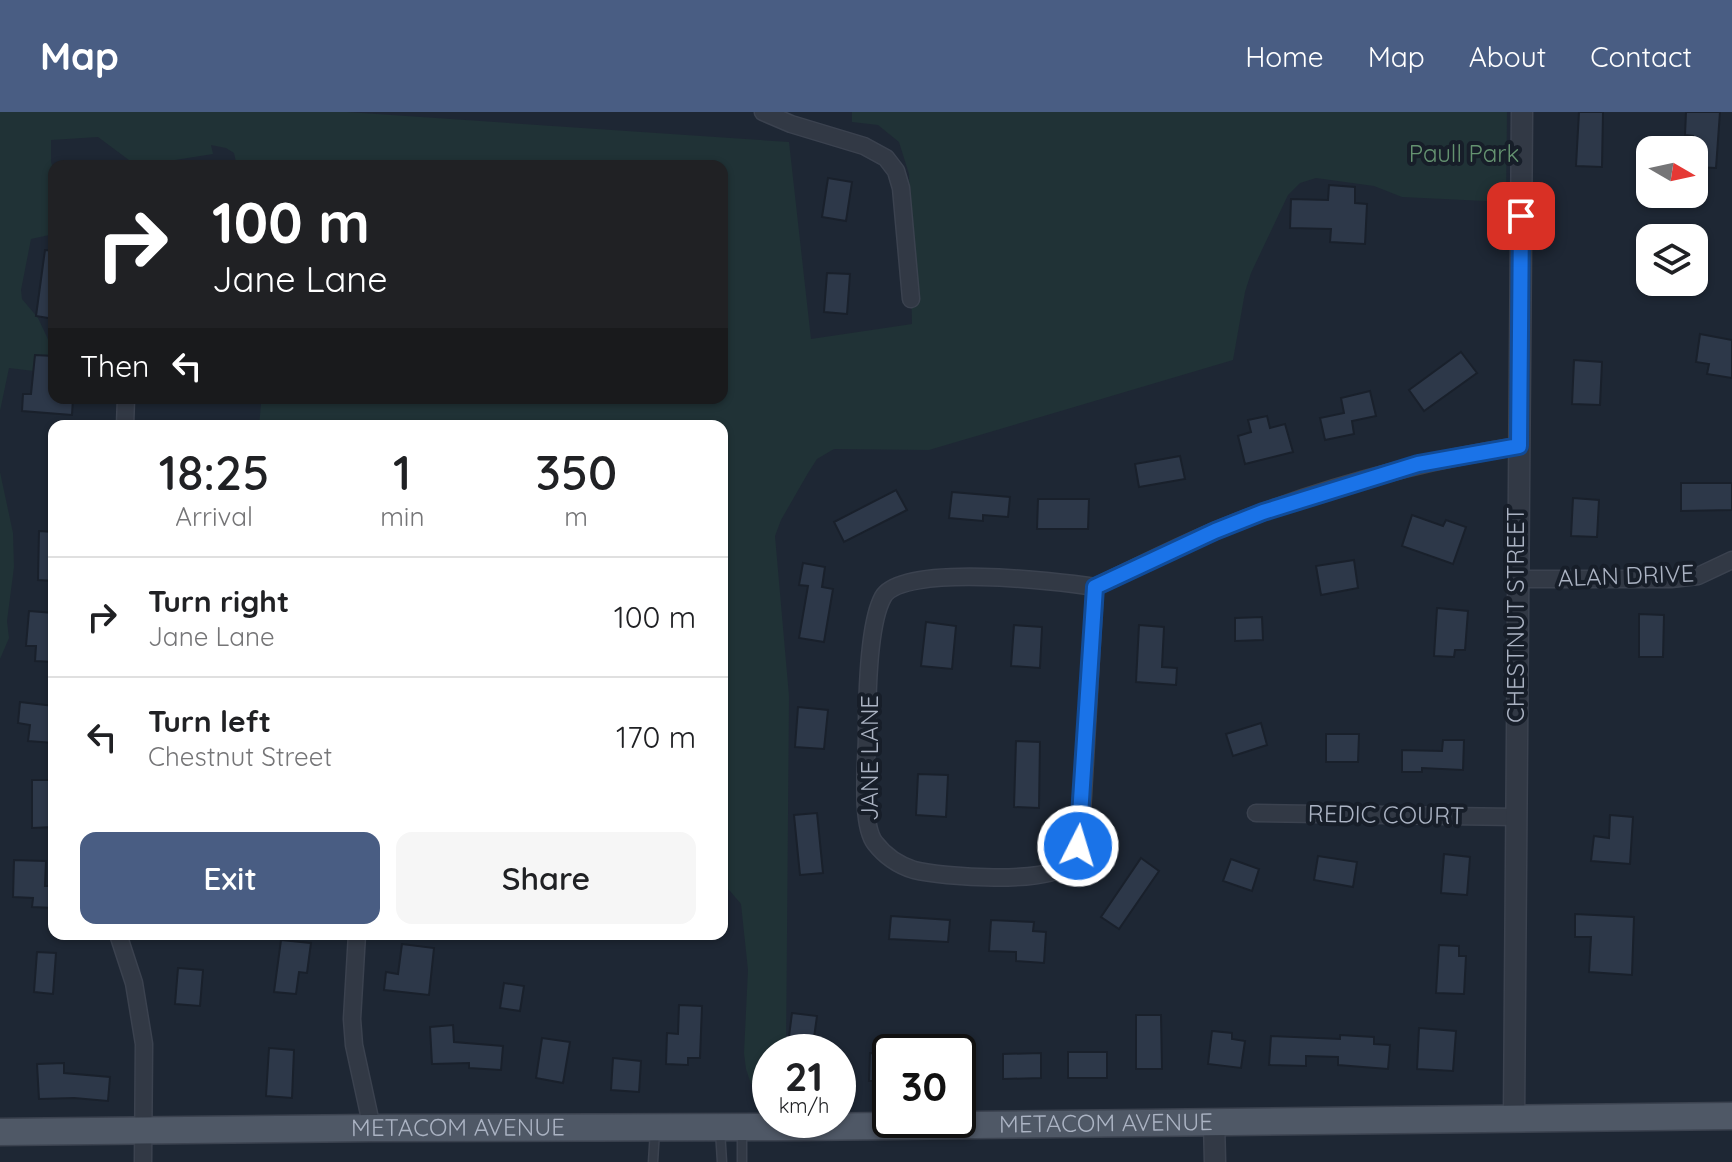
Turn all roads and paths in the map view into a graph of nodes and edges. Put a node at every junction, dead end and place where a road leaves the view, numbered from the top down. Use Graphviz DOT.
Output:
graph roads {
  1 [pos="763,112"];
  2 [pos="1522,112"];
  3 [pos="911,299"];
  4 [pos="1519,446"];
  5 [pos="1732,560"];
  6 [pos="1517,579"];
  7 [pos="1095,587"];
  8 [pos="1256,813"];
  9 [pos="1515,817"];
  10 [pos="120,940"];
  11 [pos="357,940"];
  12 [pos="1732,1116"];
  13 [pos="1514,1118"];
  14 [pos="1214,1121"];
  15 [pos="730,1126"];
  16 [pos="655,1127"];
  17 [pos="372,1128"];
  18 [pos="143,1131"];
  19 [pos="0,1132"];
  20 [pos="143,1162"];
  21 [pos="653,1162"];
  22 [pos="722,1162"];
  23 [pos="742,1162"];
  24 [pos="1215,1162"];
  1 -- 3 [label="street"];
  2 -- 4 [label="street, CHESTNUT STREET"];
  4 -- 6 [label="street, CHESTNUT STREET"];
  4 -- 7 [label="street"];
  5 -- 6 [label="street, ALAN DRIVE"];
  6 -- 9 [label="street, CHESTNUT STREET"];
  7 -- 7 [label="street, JANE LANE"];
  8 -- 9 [label="street, REDIC COURT"];
  9 -- 13 [label="street, CHESTNUT STREET"];
  10 -- 18 [label="street"];
  11 -- 17 [label="street"];
  12 -- 13 [label="main road, METACOM AVENUE"];
  13 -- 14 [label="main road, METACOM AVENUE"];
  14 -- 15 [label="main road, METACOM AVENUE"];
  14 -- 24 [label="street"];
  15 -- 16 [label="main road, METACOM AVENUE"];
  15 -- 22 [label="lane"];
  15 -- 23 [label="lane"];
  16 -- 17 [label="main road, METACOM AVENUE"];
  16 -- 21 [label="lane"];
  17 -- 18 [label="main road, METACOM AVENUE"];
  18 -- 19 [label="main road, METACOM AVENUE"];
  18 -- 20 [label="street"];
}
